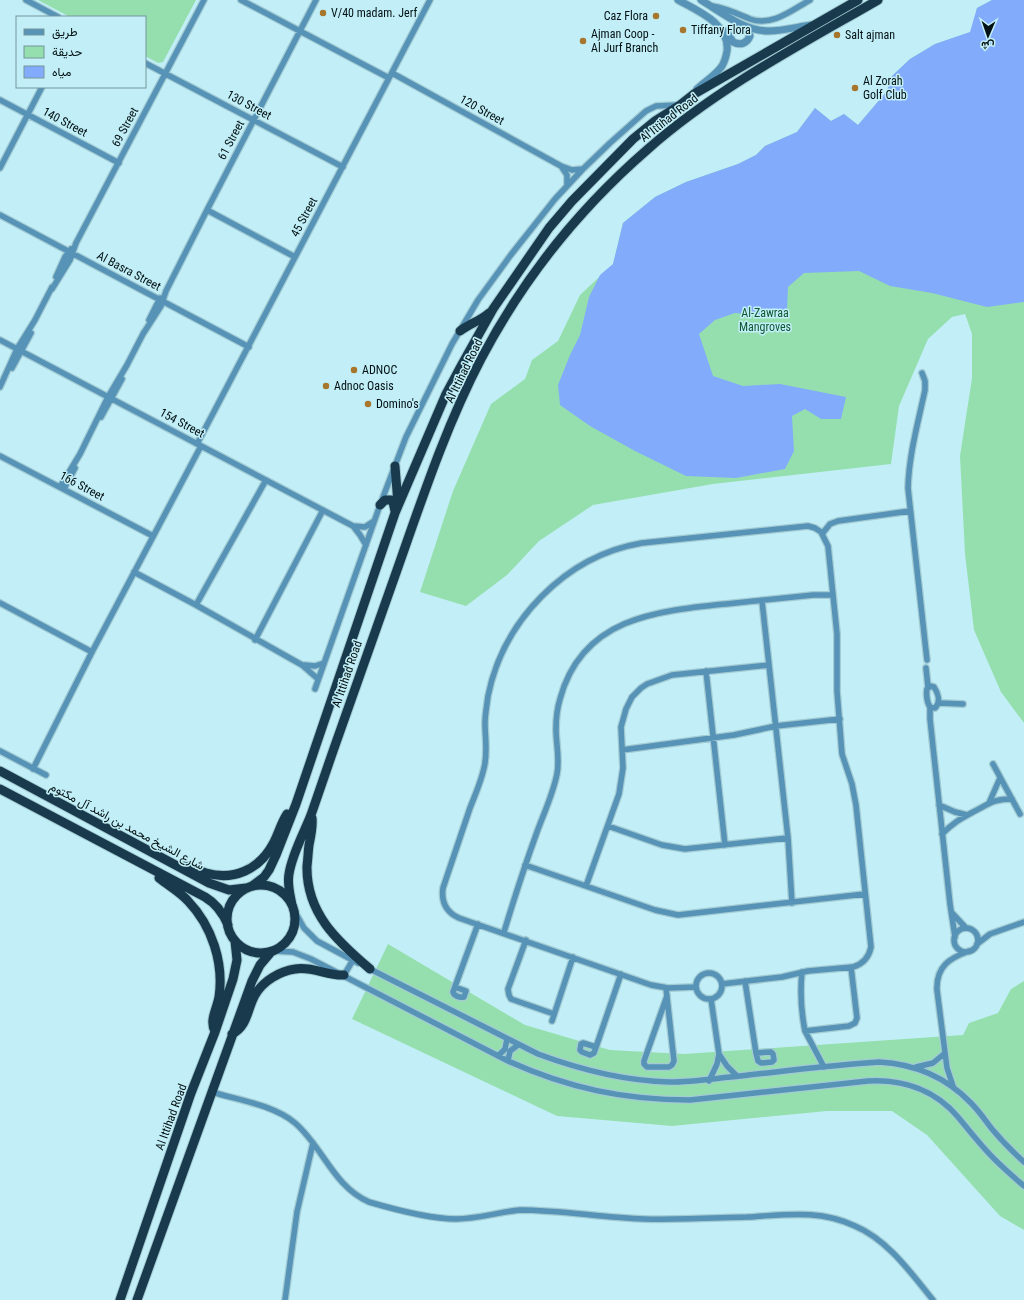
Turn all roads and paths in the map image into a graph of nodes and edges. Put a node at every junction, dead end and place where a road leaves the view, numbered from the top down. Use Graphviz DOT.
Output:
graph roads {
  1 [pos="26,0"];
  2 [pos="204,0"];
  3 [pos="241,0"];
  4 [pos="316,0"];
  5 [pos="430,0"];
  6 [pos="678,0"];
  7 [pos="701,0"];
  8 [pos="810,0"];
  9 [pos="858,0"];
  10 [pos="878,0"];
  11 [pos="712,6"];
  12 [pos="56,16"];
  13 [pos="817,24"];
  14 [pos="744,25"];
  15 [pos="720,27"];
  16 [pos="300,31"];
  17 [pos="146,64"];
  18 [pos="166,74"];
  19 [pos="391,75"];
  20 [pos="41,88"];
  21 [pos="694,94"];
  22 [pos="0,100"];
  23 [pos="680,105"];
  24 [pos="28,114"];
  25 [pos="254,120"];
  26 [pos="119,163"];
  27 [pos="561,166"];
  28 [pos="342,167"];
  29 [pos="0,168"];
  30 [pos="584,169"];
  31 [pos="567,186"];
  32 [pos="206,210"];
  33 [pos="0,215"];
  34 [pos="71,253"];
  35 [pos="295,257"];
  36 [pos="161,300"];
  37 [pos="493,309"];
  38 [pos="460,331"];
  39 [pos="0,340"];
  40 [pos="249,347"];
  41 [pos="19,350"];
  42 [pos="922,373"];
  43 [pos="1,385"];
  44 [pos="110,398"];
  45 [pos="199,445"];
  46 [pos="0,456"];
  47 [pos="395,466"];
  48 [pos="266,480"];
  49 [pos="62,488"];
  50 [pos="380,505"];
  51 [pos="397,509"];
  52 [pos="323,510"];
  53 [pos="910,511"];
  54 [pos="374,521"];
  55 [pos="353,526"];
  56 [pos="822,534"];
  57 [pos="153,536"];
  58 [pos="366,545"];
  59 [pos="134,572"];
  60 [pos="833,595"];
  61 [pos="762,601"];
  62 [pos="0,603"];
  63 [pos="196,605"];
  64 [pos="255,640"];
  65 [pos="92,652"];
  66 [pos="927,660"];
  67 [pos="324,664"];
  68 [pos="302,665"];
  69 [pos="769,665"];
  70 [pos="926,668"];
  71 [pos="706,671"];
  72 [pos="318,679"];
  73 [pos="928,687"];
  74 [pos="315,689"];
  75 [pos="938,703"];
  76 [pos="963,704"];
  77 [pos="930,707"];
  78 [pos="840,719"];
  79 [pos="776,726"];
  80 [pos="713,738"];
  81 [pos="622,750"];
  82 [pos="0,751"];
  83 [pos="993,764"];
  84 [pos="33,769"];
  85 [pos="0,772"];
  86 [pos="46,775"];
  87 [pos="1000,778"];
  88 [pos="0,789"];
  89 [pos="1012,799"];
  90 [pos="989,803"];
  91 [pos="296,804"];
  92 [pos="939,805"];
  93 [pos="1020,814"];
  94 [pos="311,815"];
  95 [pos="967,815"];
  96 [pos="608,826"];
  97 [pos="942,834"];
  98 [pos="788,838"];
  99 [pos="725,845"];
  100 [pos="162,858"];
  101 [pos="137,862"];
  102 [pos="525,865"];
  103 [pos="586,886"];
  104 [pos="249,887"];
  105 [pos="866,894"];
  106 [pos="792,903"];
  107 [pos="294,908"];
  108 [pos="951,911"];
  109 [pos="1024,922"];
  110 [pos="478,924"];
  111 [pos="228,925"];
  112 [pos="966,928"];
  113 [pos="504,932"];
  114 [pos="975,932"];
  115 [pos="990,934"];
  116 [pos="526,940"];
  117 [pos="955,940"];
  118 [pos="235,941"];
  119 [pos="977,944"];
  120 [pos="273,951"];
  121 [pos="969,951"];
  122 [pos="573,957"];
  123 [pos="950,959"];
  124 [pos="353,960"];
  125 [pos="851,967"];
  126 [pos="370,969"];
  127 [pos="802,972"];
  128 [pos="621,974"];
  129 [pos="344,975"];
  130 [pos="745,981"];
  131 [pos="722,984"];
  132 [pos="455,987"];
  133 [pos="696,987"];
  134 [pos="666,988"];
  135 [pos="667,996"];
  136 [pos="711,999"];
  137 [pos="554,1014"];
  138 [pos="552,1021"];
  139 [pos="804,1031"];
  140 [pos="215,1032"];
  141 [pos="232,1034"];
  142 [pos="507,1039"];
  143 [pos="518,1045"];
  144 [pos="596,1047"];
  145 [pos="756,1053"];
  146 [pos="945,1053"];
  147 [pos="719,1054"];
  148 [pos="498,1056"];
  149 [pos="508,1061"];
  150 [pos="824,1067"];
  151 [pos="915,1067"];
  152 [pos="737,1076"];
  153 [pos="709,1081"];
  154 [pos="953,1086"];
  155 [pos="212,1092"];
  156 [pos="313,1143"];
  157 [pos="1024,1162"];
  158 [pos="1024,1186"];
  159 [pos="120,1300"];
  160 [pos="137,1300"];
  161 [pos="285,1300"];
  162 [pos="933,1300"];
  1 -- 12 [label="street"];
  2 -- 18 [label="street, 69 Street"];
  3 -- 16 [label="street, 120 Street"];
  4 -- 16 [label="street, 61 Street"];
  5 -- 19 [label="street, 45 Street"];
  6 -- 15 [label="street"];
  7 -- 11 [label="street"];
  8 -- 11 [label="street"];
  9 -- 13 [label="highway, Al Ittihad Road"];
  10 -- 94 [label="highway, Al Ittihad Road"];
  11 -- 14 [label="street"];
  13 -- 14 [label="street"];
  13 -- 21 [label="highway, Al Ittihad Road"];
  14 -- 15 [label="street"];
  15 -- 21 [label="street"];
  16 -- 19 [label="street, 120 Street"];
  16 -- 25 [label="street, 61 Street"];
  17 -- 18 [label="street, 130 Street"];
  18 -- 25 [label="street, 130 Street"];
  18 -- 26 [label="street, 69 Street"];
  19 -- 27 [label="street, 120 Street"];
  19 -- 28 [label="street, 45 Street"];
  20 -- 24 [label="street"];
  21 -- 23 [label="highway, Al Ittihad Road"];
  22 -- 24 [label="street, 140 Street"];
  23 -- 30 [label="street"];
  23 -- 37 [label="highway, Al Ittihad Road"];
  24 -- 26 [label="street, 140 Street"];
  24 -- 29 [label="street"];
  25 -- 28 [label="street, 130 Street"];
  25 -- 32 [label="street, 61 Street"];
  26 -- 34 [label="street, 69 Street"];
  27 -- 30 [label="street, 120 Street"];
  27 -- 31 [label="street"];
  28 -- 35 [label="street, 45 Street"];
  30 -- 31 [label="street"];
  31 -- 38 [label="street"];
  32 -- 35 [label="street"];
  32 -- 36 [label="street, 61 Street"];
  33 -- 34 [label="street, Al Basra Street"];
  34 -- 36 [label="street, Al Basra Street"];
  34 -- 41 [label="street, 69 Street"];
  35 -- 40 [label="street, 45 Street"];
  36 -- 40 [label="street, Al Basra Street"];
  36 -- 44 [label="street, 61 Street"];
  37 -- 38 [label="highway"];
  37 -- 51 [label="highway, Al Ittihad Road"];
  38 -- 47 [label="street"];
  39 -- 41 [label="street, 154 Street"];
  40 -- 45 [label="street, 45 Street"];
  41 -- 43 [label="street, 69 Street"];
  41 -- 44 [label="street, 154 Street"];
  42 -- 53 [label="street"];
  44 -- 45 [label="street, 154 Street"];
  44 -- 49 [label="street, 61 Street"];
  45 -- 48 [label="street, 154 Street"];
  45 -- 57 [label="street, 45 Street"];
  46 -- 49 [label="street, 166 Street"];
  47 -- 50 [label="street"];
  47 -- 51 [label="highway"];
  48 -- 52 [label="street, 154 Street"];
  48 -- 63 [label="street"];
  49 -- 57 [label="street, 166 Street"];
  50 -- 51 [label="highway"];
  50 -- 54 [label="street"];
  51 -- 91 [label="highway, Al Ittihad Road"];
  52 -- 55 [label="street, 154 Street"];
  52 -- 64 [label="street"];
  53 -- 56 [label="street"];
  53 -- 66 [label="street"];
  54 -- 55 [label="street"];
  54 -- 58 [label="street"];
  55 -- 58 [label="street, 154 Street"];
  56 -- 60 [label="street"];
  56 -- 110 [label="street"];
  57 -- 59 [label="street, 45 Street"];
  58 -- 67 [label="street"];
  59 -- 63 [label="street"];
  59 -- 65 [label="street, 45 Street"];
  60 -- 61 [label="street"];
  60 -- 78 [label="street"];
  61 -- 69 [label="street"];
  61 -- 102 [label="street"];
  62 -- 65 [label="street"];
  63 -- 64 [label="street"];
  64 -- 68 [label="street"];
  65 -- 84 [label="street, 45 Street"];
  67 -- 68 [label="street"];
  67 -- 72 [label="street"];
  68 -- 72 [label="street"];
  69 -- 71 [label="street"];
  69 -- 79 [label="street"];
  70 -- 73 [label="street"];
  71 -- 80 [label="street"];
  71 -- 81 [label="street"];
  72 -- 74 [label="street"];
  73 -- 75 [label="street"];
  73 -- 77 [label="street"];
  75 -- 76 [label="street"];
  75 -- 77 [label="street"];
  77 -- 92 [label="street"];
  78 -- 79 [label="street"];
  78 -- 105 [label="street"];
  79 -- 80 [label="street"];
  79 -- 98 [label="street"];
  80 -- 81 [label="street"];
  80 -- 99 [label="street"];
  81 -- 96 [label="street"];
  82 -- 84 [label="street"];
  83 -- 87 [label="street"];
  84 -- 86 [label="street"];
  85 -- 100 [label="highway, شارع الشيخ محمد بن راشد آل مكتوم"];
  87 -- 89 [label="street"];
  87 -- 90 [label="street"];
  88 -- 101 [label="highway"];
  89 -- 90 [label="street"];
  89 -- 93 [label="street"];
  90 -- 95 [label="street"];
  91 -- 100 [label="highway"];
  91 -- 104 [label="highway, Al Ittihad Road"];
  92 -- 95 [label="street"];
  92 -- 97 [label="street"];
  94 -- 107 [label="highway, Al Ittihad Road"];
  94 -- 126 [label="highway"];
  95 -- 97 [label="street"];
  96 -- 99 [label="street"];
  96 -- 103 [label="street"];
  97 -- 108 [label="street"];
  98 -- 99 [label="street"];
  98 -- 106 [label="street"];
  100 -- 104 [label="highway, شارع الشيخ محمد بن راشد آل مكتوم"];
  101 -- 111 [label="highway"];
  101 -- 140 [label="highway"];
  102 -- 103 [label="street"];
  102 -- 113 [label="street"];
  103 -- 106 [label="street"];
  104 -- 107 [label="highway"];
  104 -- 111 [label="highway"];
  105 -- 106 [label="street"];
  105 -- 125 [label="street"];
  107 -- 120 [label="highway"];
  107 -- 124 [label="street"];
  108 -- 112 [label="street"];
  108 -- 117 [label="street"];
  109 -- 115 [label="street"];
  110 -- 113 [label="street"];
  110 -- 132 [label="street"];
  111 -- 118 [label="highway"];
  112 -- 114 [label="street"];
  112 -- 117 [label="street"];
  113 -- 116 [label="street"];
  114 -- 115 [label="street"];
  114 -- 119 [label="street"];
  115 -- 119 [label="street"];
  116 -- 122 [label="street"];
  116 -- 137 [label="street"];
  117 -- 121 [label="street"];
  117 -- 123 [label="street"];
  118 -- 120 [label="highway"];
  118 -- 140 [label="highway, Al Ittihad Road"];
  119 -- 121 [label="street"];
  120 -- 129 [label="street"];
  120 -- 141 [label="highway"];
  121 -- 123 [label="street"];
  122 -- 128 [label="street"];
  122 -- 137 [label="street"];
  123 -- 146 [label="street"];
  124 -- 126 [label="street"];
  124 -- 129 [label="street"];
  125 -- 127 [label="street"];
  125 -- 139 [label="street"];
  126 -- 142 [label="street"];
  127 -- 130 [label="street"];
  127 -- 139 [label="street"];
  128 -- 134 [label="street"];
  128 -- 144 [label="street"];
  129 -- 141 [label="highway"];
  129 -- 148 [label="street"];
  130 -- 131 [label="street"];
  130 -- 145 [label="street"];
  131 -- 133 [label="street"];
  131 -- 136 [label="street"];
  133 -- 134 [label="street"];
  133 -- 136 [label="street"];
  134 -- 135 [label="street"];
  135 -- 135 [label="street"];
  136 -- 147 [label="street"];
  137 -- 138 [label="street"];
  139 -- 150 [label="street"];
  140 -- 159 [label="highway, Al Ittihad Road"];
  141 -- 155 [label="highway"];
  142 -- 143 [label="street"];
  142 -- 148 [label="street"];
  143 -- 149 [label="street"];
  143 -- 153 [label="street"];
  146 -- 151 [label="street"];
  146 -- 154 [label="street"];
  147 -- 152 [label="street"];
  147 -- 153 [label="street"];
  148 -- 149 [label="street"];
  149 -- 158 [label="street"];
  150 -- 151 [label="street"];
  150 -- 152 [label="street"];
  151 -- 154 [label="street"];
  152 -- 153 [label="street"];
  154 -- 157 [label="street"];
  155 -- 156 [label="street"];
  155 -- 160 [label="highway"];
  156 -- 161 [label="street"];
  156 -- 162 [label="street"];
}
